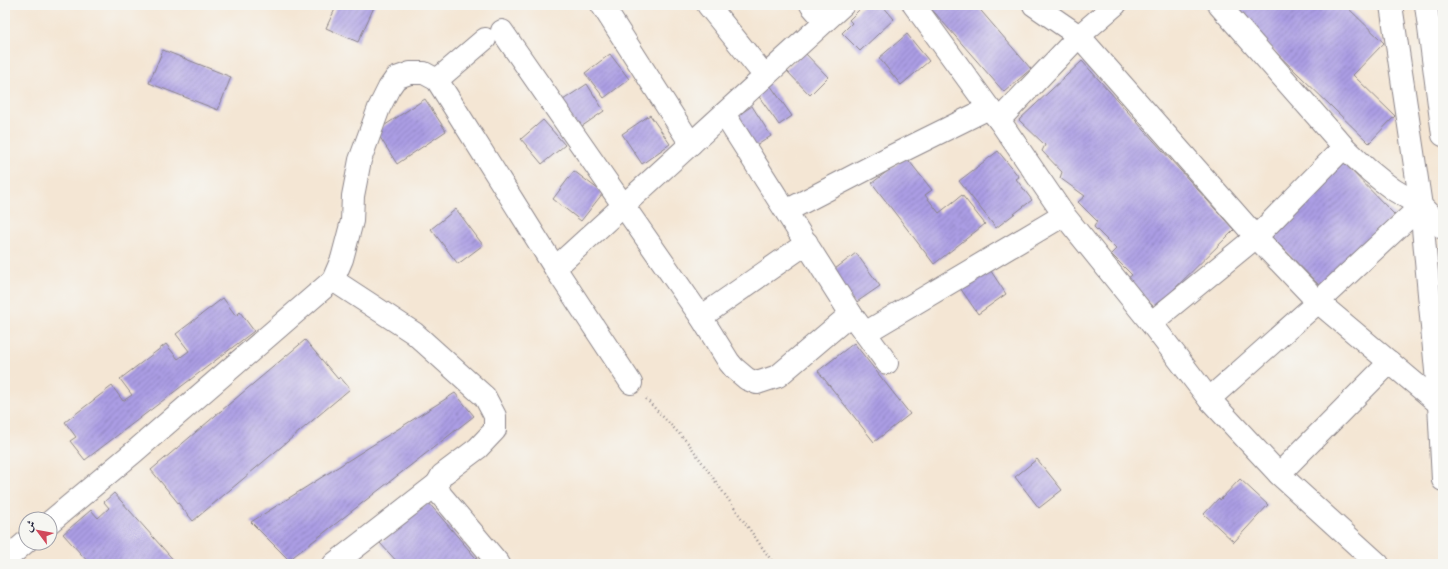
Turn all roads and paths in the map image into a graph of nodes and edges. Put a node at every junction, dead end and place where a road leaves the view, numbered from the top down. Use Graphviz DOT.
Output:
graph roads {
  1 [pos="602,5"];
  2 [pos="708,5"];
  3 [pos="811,5"];
  4 [pos="843,5"];
  5 [pos="914,5"];
  6 [pos="1034,5"];
  7 [pos="1115,5"];
  8 [pos="1219,5"];
  9 [pos="1391,5"];
  10 [pos="1426,5"];
  11 [pos="825,21"];
  12 [pos="1079,36"];
  13 [pos="765,76"];
  14 [pos="437,80"];
  15 [pos="724,114"];
  16 [pos="994,114"];
  17 [pos="1443,135"];
  18 [pos="691,144"];
  19 [pos="1344,147"];
  20 [pos="623,206"];
  21 [pos="1422,206"];
  22 [pos="786,211"];
  23 [pos="1064,215"];
  24 [pos="1443,228"];
  25 [pos="1256,237"];
  26 [pos="807,243"];
  27 [pos="554,268"];
  28 [pos="333,280"];
  29 [pos="1318,302"];
  30 [pos="851,314"];
  31 [pos="701,317"];
  32 [pos="1151,323"];
  33 [pos="865,333"];
  34 [pos="1390,362"];
  35 [pos="887,363"];
  36 [pos="631,383"];
  37 [pos="1209,399"];
  38 [pos="1441,406"];
  39 [pos="1279,474"];
  40 [pos="1443,480"];
  41 [pos="437,484"];
  42 [pos="58,515"];
  43 [pos="18,549"];
  44 [pos="5,560"];
  45 [pos="334,564"];
  46 [pos="499,564"];
  47 [pos="774,564"];
  48 [pos="1378,564"];
  1 -- 18 [label="street"];
  2 -- 13 [label="street"];
  3 -- 11 [label="street"];
  4 -- 11 [label="street"];
  5 -- 16 [label="street"];
  6 -- 12 [label="street"];
  7 -- 12 [label="street"];
  8 -- 19 [label="street"];
  9 -- 21 [label="street"];
  10 -- 17 [label="street"];
  11 -- 13 [label="street"];
  12 -- 16 [label="street"];
  12 -- 25 [label="street"];
  13 -- 15 [label="street"];
  14 -- 20 [label="street"];
  14 -- 27 [label="street"];
  14 -- 28 [label="street"];
  15 -- 18 [label="street"];
  15 -- 22 [label="street"];
  16 -- 22 [label="street"];
  16 -- 23 [label="street"];
  18 -- 20 [label="street"];
  19 -- 21 [label="street"];
  19 -- 25 [label="street"];
  20 -- 27 [label="street"];
  20 -- 31 [label="street"];
  21 -- 24 [label="street"];
  21 -- 29 [label="street"];
  21 -- 38 [label="street"];
  22 -- 26 [label="street"];
  23 -- 32 [label="street"];
  23 -- 33 [label="street"];
  25 -- 29 [label="street"];
  25 -- 32 [label="street"];
  26 -- 30 [label="street"];
  26 -- 31 [label="street"];
  27 -- 36 [label="street"];
  28 -- 41 [label="street"];
  28 -- 42 [label="street"];
  29 -- 34 [label="street"];
  29 -- 37 [label="street"];
  30 -- 31 [label="street"];
  30 -- 33 [label="street"];
  32 -- 37 [label="street"];
  33 -- 35 [label="street"];
  34 -- 38 [label="street"];
  34 -- 39 [label="street"];
  36 -- 47 [label="path"];
  37 -- 39 [label="street"];
  38 -- 40 [label="street"];
  39 -- 48 [label="street"];
  41 -- 45 [label="street"];
  41 -- 46 [label="street"];
  43 -- 44 [label="street"];
}
